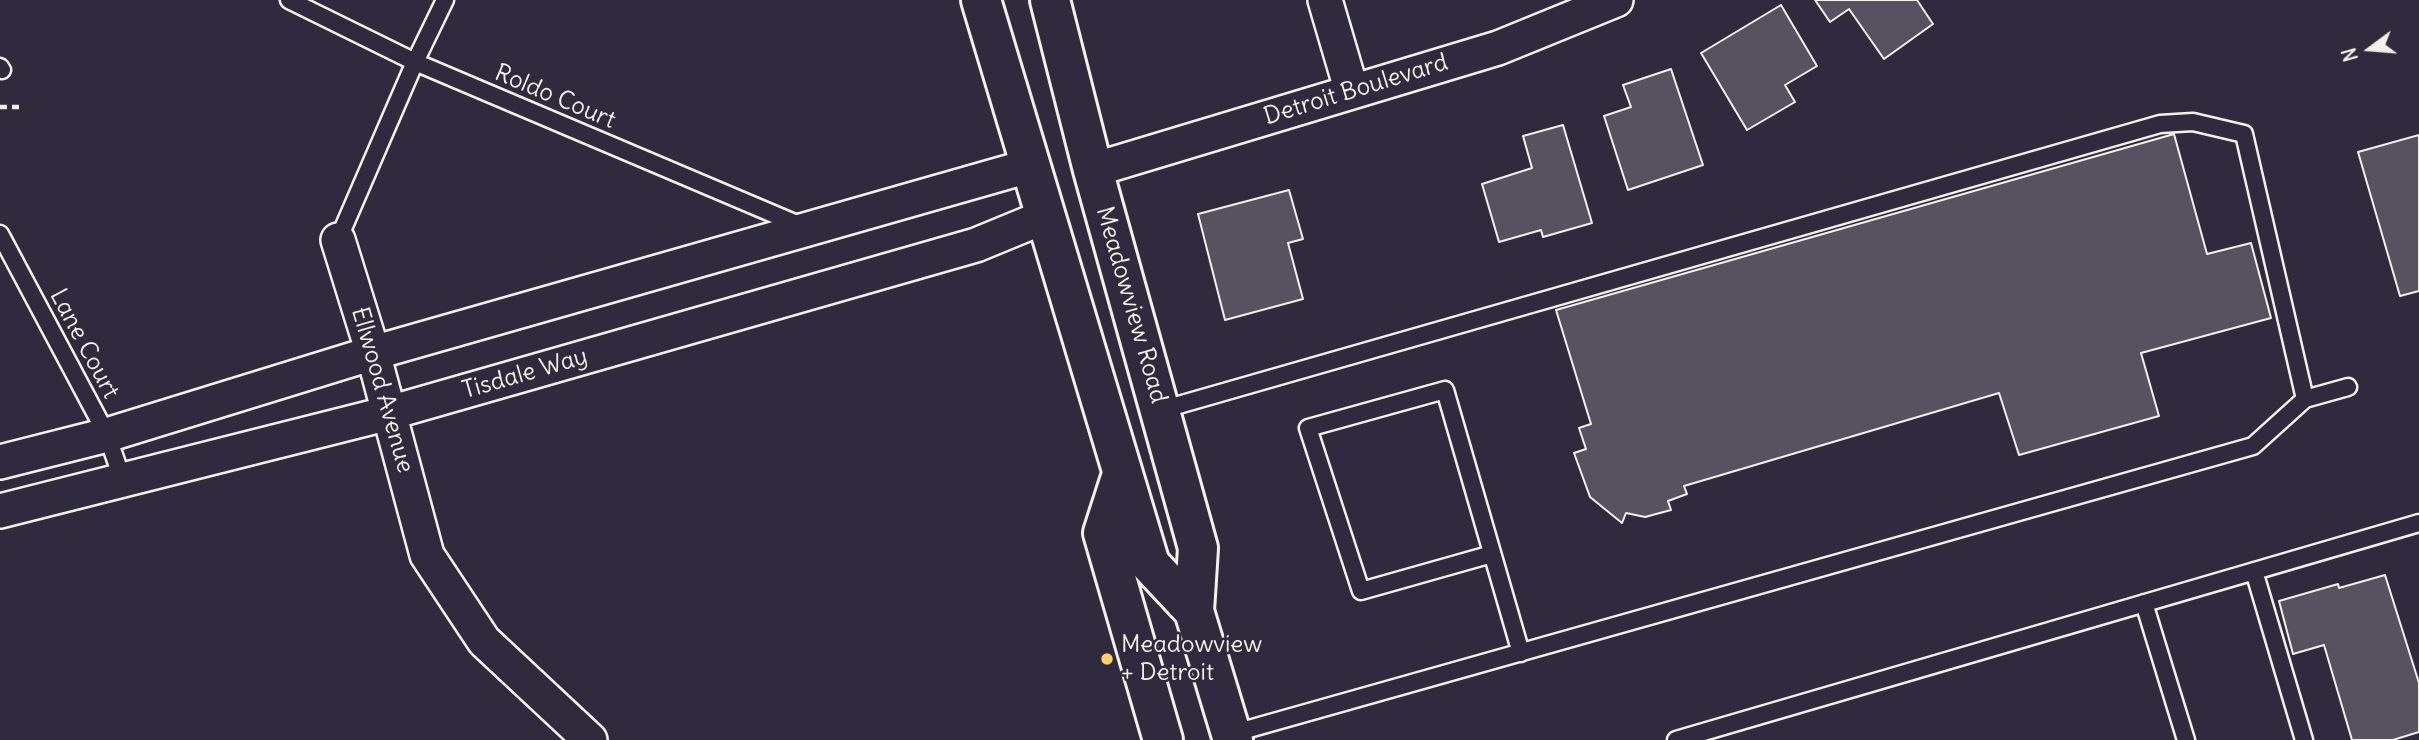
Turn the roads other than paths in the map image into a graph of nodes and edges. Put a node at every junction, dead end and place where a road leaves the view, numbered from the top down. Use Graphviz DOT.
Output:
graph roads {
  1 [pos="289,0"];
  2 [pos="445,0"];
  3 [pos="981,0"];
  4 [pos="1050,0"];
  5 [pos="1325,0"];
  6 [pos="1616,0"];
  7 [pos="415,62"];
  8 [pos="1352,92"];
  9 [pos="1029,166"];
  10 [pos="1093,170"];
  11 [pos="1044,217"];
  12 [pos="806,228"];
  13 [pos="0,234"];
  14 [pos="338,240"];
  15 [pos="373,353"];
  16 [pos="2348,387"];
  17 [pos="2305,399"];
  18 [pos="1161,410"];
  19 [pos="389,413"];
  20 [pos="107,435"];
  21 [pos="0,462"];
  22 [pos="1122,474"];
  23 [pos="122,478"];
  24 [pos="0,511"];
  25 [pos="2419,523"];
  26 [pos="1492,554"];
  27 [pos="2254,571"];
  28 [pos="2144,603"];
  29 [pos="1194,611"];
  30 [pos="1521,653"];
  31 [pos="1232,737"];
  32 [pos="590,740"];
  33 [pos="1163,740"];
  34 [pos="1676,740"];
  35 [pos="2186,740"];
  36 [pos="2304,740"];
  1 -- 7 [label="lane, Roldo Court"];
  2 -- 7 [label="lane, Ellwood Avenue"];
  3 -- 9 [label="main road"];
  4 -- 10 [label="main road, Meadowview Road"];
  5 -- 8 [label="street"];
  6 -- 8 [label="street, Detroit Boulevard"];
  7 -- 12 [label="lane, Roldo Court"];
  7 -- 14 [label="lane, Ellwood Avenue"];
  8 -- 10 [label="street, Detroit Boulevard"];
  9 -- 10 [label="main road"];
  9 -- 11 [label="main road, Meadowview Road"];
  9 -- 12 [label="street"];
  10 -- 11 [label="main road"];
  10 -- 18 [label="main road, Meadowview Road"];
  11 -- 19 [label="street, Tisdale Way"];
  11 -- 22 [label="main road, Meadowview Road"];
  12 -- 15 [label="street"];
  13 -- 20 [label="lane, Lane Court"];
  14 -- 15 [label="street, Ellwood Avenue"];
  15 -- 19 [label="street, Ellwood Avenue"];
  15 -- 20 [label="street"];
  16 -- 17 [label="lane"];
  17 -- 18 [label="lane"];
  17 -- 30 [label="lane"];
  18 -- 29 [label="main road, Meadowview Road"];
  19 -- 23 [label="street, Tisdale Way"];
  19 -- 32 [label="street, Ellwood Avenue"];
  20 -- 21 [label="street"];
  20 -- 23 [label="lane, Lane Court"];
  22 -- 29 [label="main road, Meadowview Road"];
  22 -- 33 [label="main road"];
  23 -- 24 [label="street, Tisdale Way"];
  25 -- 27 [label="lane"];
  26 -- 26 [label="lane"];
  26 -- 30 [label="lane"];
  27 -- 28 [label="lane"];
  27 -- 36 [label="lane"];
  28 -- 34 [label="lane"];
  28 -- 35 [label="lane"];
  29 -- 31 [label="main road, Meadowview Road"];
  30 -- 31 [label="lane"];
}
